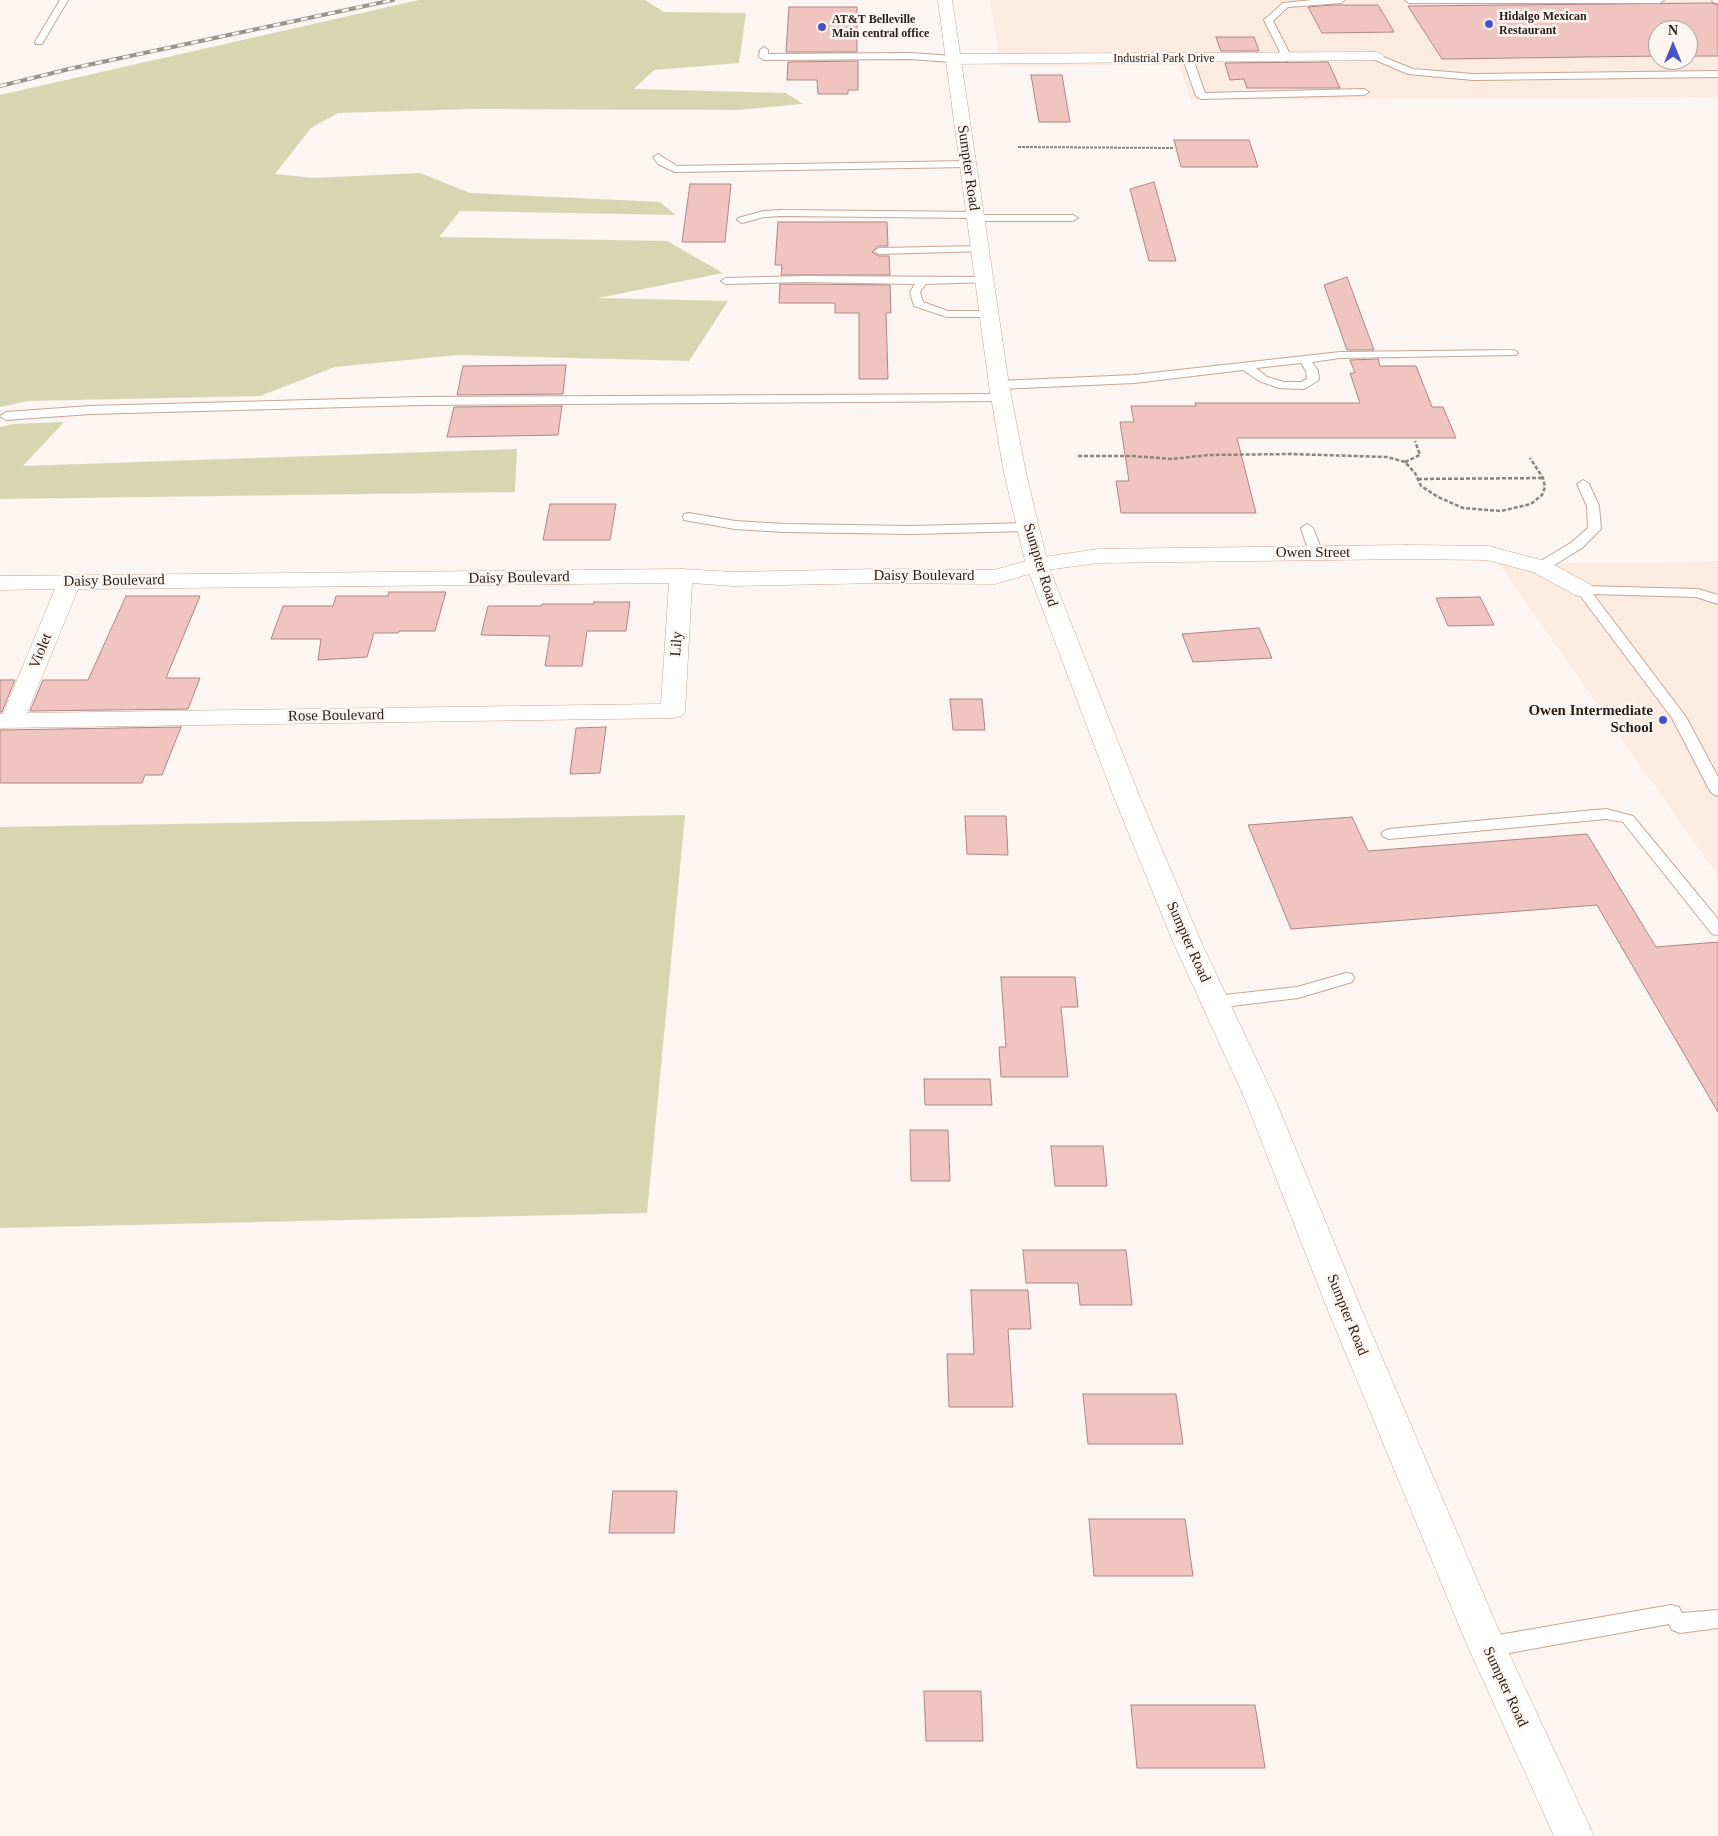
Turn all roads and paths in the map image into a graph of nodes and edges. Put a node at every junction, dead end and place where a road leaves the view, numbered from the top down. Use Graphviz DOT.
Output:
graph roads {
  1 [pos="64,0"];
  2 [pos="1341,0"];
  3 [pos="1409,0"];
  4 [pos="1660,0"];
  5 [pos="945,3"];
  6 [pos="39,42"];
  7 [pos="764,50"];
  8 [pos="1376,57"];
  9 [pos="1188,58"];
  10 [pos="1286,58"];
  11 [pos="952,59"];
  12 [pos="1718,74"];
  13 [pos="1364,92"];
  14 [pos="1018,147"];
  15 [pos="1174,148"];
  16 [pos="658,157"];
  17 [pos="968,164"];
  18 [pos="975,217"];
  19 [pos="1073,218"];
  20 [pos="742,220"];
  21 [pos="980,249"];
  22 [pos="879,251"];
  23 [pos="984,280"];
  24 [pos="726,281"];
  25 [pos="922,281"];
  26 [pos="989,314"];
  27 [pos="1512,353"];
  28 [pos="1305,360"];
  29 [pos="1246,367"];
  30 [pos="1000,392"];
  31 [pos="6,416"];
  32 [pos="1415,440"];
  33 [pos="1078,456"];
  34 [pos="1530,458"];
  35 [pos="1405,462"];
  36 [pos="1543,478"];
  37 [pos="1418,479"];
  38 [pos="1583,484"];
  39 [pos="689,517"];
  40 [pos="1028,527"];
  41 [pos="1307,528"];
  42 [pos="1316,553"];
  43 [pos="1037,565"];
  44 [pos="1541,566"];
  45 [pos="681,576"];
  46 [pos="69,582"];
  47 [pos="0,583"];
  48 [pos="1583,590"];
  49 [pos="1718,592"];
  50 [pos="1698,593"];
  51 [pos="1718,600"];
  52 [pos="673,712"];
  53 [pos="6,721"];
  54 [pos="1718,792"];
  55 [pos="1389,834"];
  56 [pos="1718,930"];
  57 [pos="1346,978"];
  58 [pos="1215,1002"];
  59 [pos="1718,1619"];
  60 [pos="1487,1647"];
  61 [pos="1574,1836"];
  1 -- 6 [label="lane"];
  2 -- 10 [label="lane"];
  3 -- 4 [label="lane"];
  5 -- 11 [label="street, Sumpter Road"];
  7 -- 11 [label="lane"];
  8 -- 10 [label="street, Industrial Park Drive"];
  8 -- 12 [label="lane"];
  9 -- 10 [label="street, Industrial Park Drive"];
  9 -- 11 [label="street, Industrial Park Drive"];
  9 -- 13 [label="lane"];
  11 -- 17 [label="street, Sumpter Road"];
  14 -- 15 [label="path"];
  16 -- 17 [label="lane"];
  17 -- 18 [label="street, Sumpter Road"];
  18 -- 19 [label="lane"];
  18 -- 20 [label="lane"];
  18 -- 21 [label="street, Sumpter Road"];
  21 -- 22 [label="lane"];
  21 -- 23 [label="street, Sumpter Road"];
  23 -- 25 [label="lane"];
  23 -- 26 [label="street, Sumpter Road"];
  24 -- 25 [label="lane"];
  25 -- 26 [label="lane"];
  26 -- 30 [label="street, Sumpter Road"];
  27 -- 28 [label="lane"];
  28 -- 29 [label="lane"];
  28 -- 29 [label="lane"];
  29 -- 30 [label="lane"];
  30 -- 31 [label="lane"];
  30 -- 40 [label="street, Sumpter Road"];
  32 -- 35 [label="path"];
  33 -- 35 [label="path"];
  34 -- 36 [label="path"];
  35 -- 37 [label="path"];
  36 -- 37 [label="path"];
  36 -- 37 [label="path"];
  38 -- 44 [label="lane"];
  39 -- 40 [label="lane"];
  40 -- 43 [label="street, Sumpter Road"];
  41 -- 42 [label="lane"];
  42 -- 43 [label="street, Owen Street"];
  42 -- 44 [label="street, Owen Street"];
  43 -- 45 [label="street, Daisy Boulevard"];
  43 -- 58 [label="street, Sumpter Road"];
  44 -- 48 [label="street, Owen Street"];
  45 -- 46 [label="street, Daisy Boulevard"];
  45 -- 52 [label="street, Lily"];
  46 -- 47 [label="street, Daisy Boulevard"];
  46 -- 53 [label="street, Violet"];
  48 -- 50 [label="lane"];
  48 -- 54 [label="lane"];
  49 -- 50 [label="lane"];
  50 -- 51 [label="lane"];
  52 -- 53 [label="street, Rose Boulevard"];
  55 -- 56 [label="lane"];
  57 -- 58 [label="lane"];
  58 -- 60 [label="street, Sumpter Road"];
  59 -- 60 [label="lane"];
  60 -- 61 [label="street, Sumpter Road"];
}
